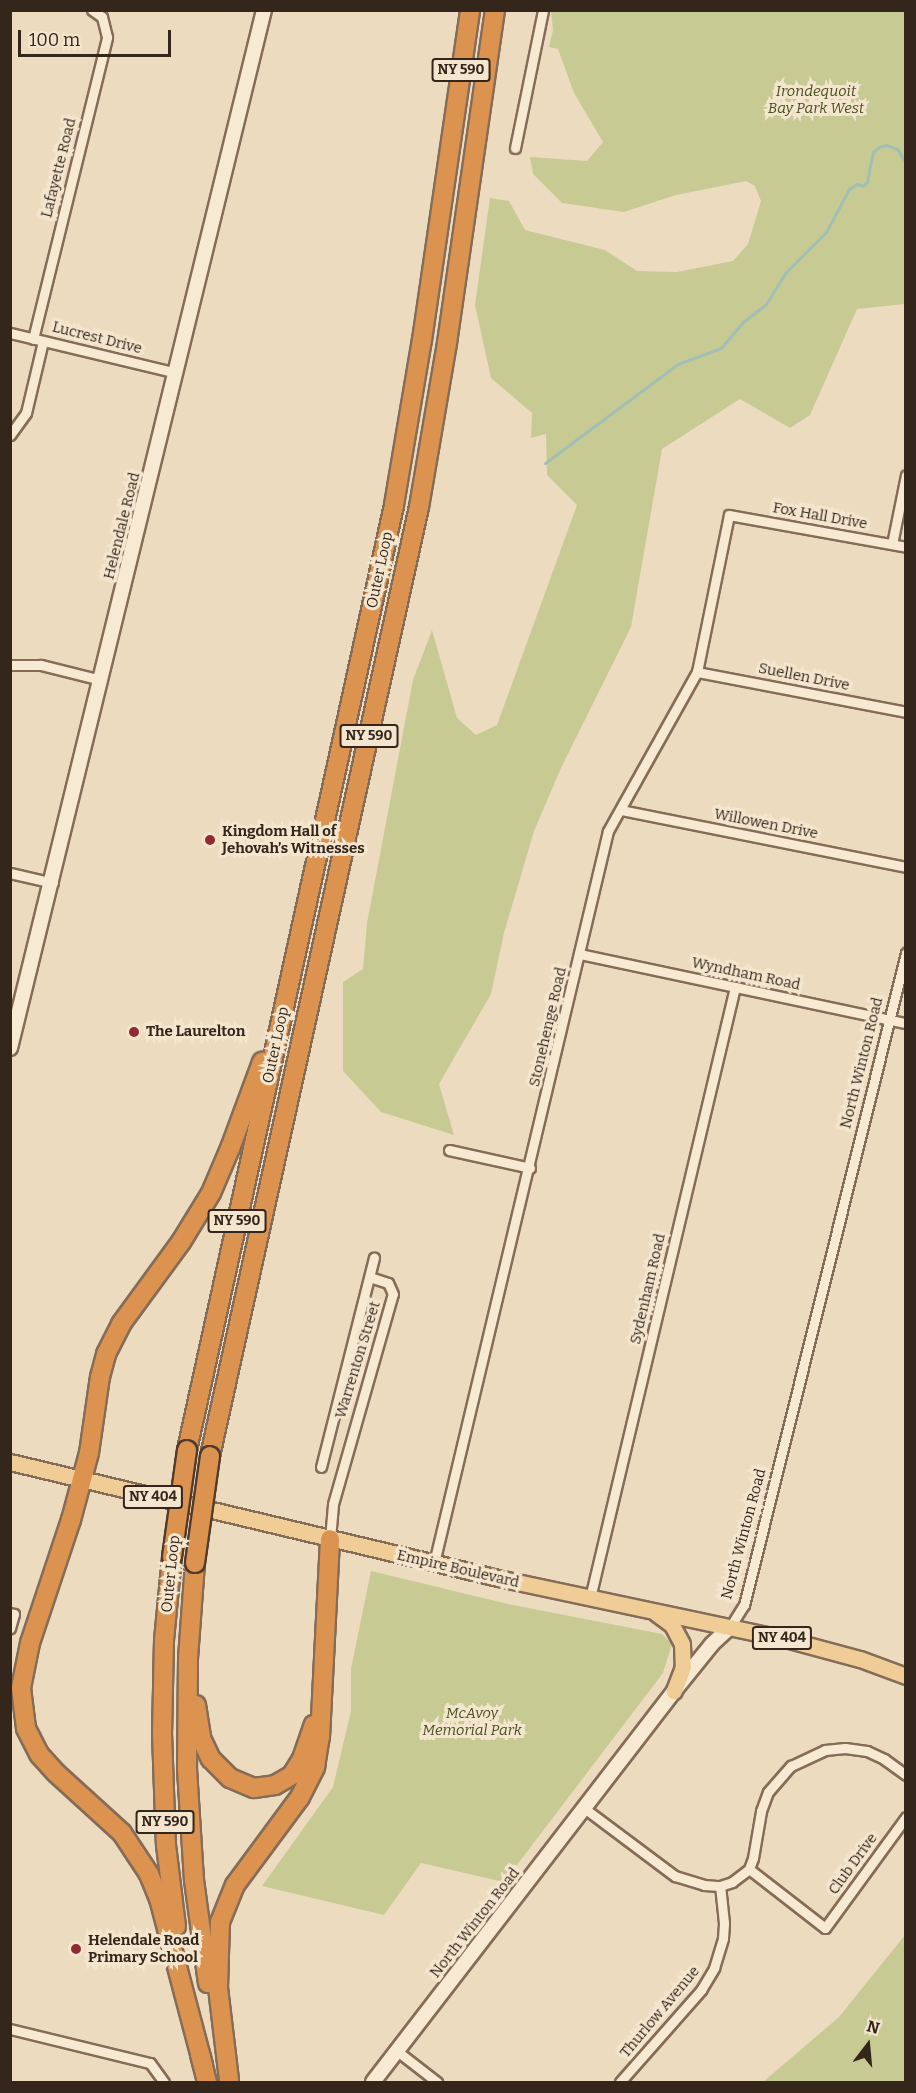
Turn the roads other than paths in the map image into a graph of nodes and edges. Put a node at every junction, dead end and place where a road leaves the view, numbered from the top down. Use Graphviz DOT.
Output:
graph roads {
  1 [pos="92,10"];
  2 [pos="264,10"];
  3 [pos="463,10"];
  4 [pos="470,10"];
  5 [pos="495,10"];
  6 [pos="543,10"];
  7 [pos="452,129"];
  8 [pos="515,147"];
  9 [pos="10,333"];
  10 [pos="38,340"];
  11 [pos="176,373"];
  12 [pos="10,435"];
  13 [pos="906,475"];
  14 [pos="729,515"];
  15 [pos="892,544"];
  16 [pos="906,547"];
  17 [pos="10,665"];
  18 [pos="697,672"];
  19 [pos="102,680"];
  20 [pos="906,712"];
  21 [pos="621,810"];
  22 [pos="906,867"];
  23 [pos="10,873"];
  24 [pos="53,883"];
  25 [pos="906,953"];
  26 [pos="580,954"];
  27 [pos="735,987"];
  28 [pos="287,993"];
  29 [pos="890,1020"];
  30 [pos="906,1023"];
  31 [pos="13,1027"];
  32 [pos="10,1048"];
  33 [pos="449,1150"];
  34 [pos="530,1168"];
  35 [pos="374,1258"];
  36 [pos="370,1277"];
  37 [pos="10,1462"];
  38 [pos="343,1466"];
  39 [pos="82,1480"];
  40 [pos="330,1539"];
  41 [pos="195,1563"];
  42 [pos="434,1563"];
  43 [pos="590,1598"];
  44 [pos="649,1610"];
  45 [pos="10,1613"];
  46 [pos="730,1627"];
  47 [pos="10,1628"];
  48 [pos="323,1676"];
  49 [pos="906,1676"];
  50 [pos="674,1690"];
  51 [pos="906,1775"];
  52 [pos="584,1808"];
  53 [pos="906,1817"];
  54 [pos="749,1869"];
  55 [pos="720,1886"];
  56 [pos="10,2029"];
  57 [pos="397,2051"];
  58 [pos="205,2074"];
  59 [pos="229,2081"];
  60 [pos="164,2082"];
  61 [pos="373,2082"];
  62 [pos="437,2082"];
  63 [pos="620,2082"];
  1 -- 10 [label="street, Lafayette Road"];
  2 -- 11 [label="street, Helendale Road"];
  3 -- 7 [label="highway"];
  4 -- 7 [label="highway, Outer Loop / NY 590"];
  5 -- 41 [label="highway, Outer Loop / NY 590, bridge"];
  6 -- 8 [label="street"];
  7 -- 28 [label="highway, Outer Loop / NY 590"];
  9 -- 10 [label="street, Lucrest Drive"];
  10 -- 11 [label="street, Lucrest Drive"];
  10 -- 12 [label="street, Lafayette Road"];
  11 -- 19 [label="street, Helendale Road"];
  13 -- 15 [label="street"];
  14 -- 15 [label="street, Fox Hall Drive"];
  14 -- 18 [label="street, Stonehenge Road"];
  15 -- 16 [label="street, Fox Hall Drive"];
  17 -- 19 [label="street"];
  18 -- 20 [label="street, Suellen Drive"];
  18 -- 21 [label="street, Stonehenge Road"];
  19 -- 24 [label="street, Helendale Road"];
  21 -- 22 [label="street, Willowen Drive"];
  21 -- 26 [label="street, Stonehenge Road"];
  23 -- 24 [label="street"];
  24 -- 31 [label="street, Helendale Road"];
  25 -- 29 [label="street, North Winton Road"];
  26 -- 27 [label="street, Wyndham Road"];
  26 -- 34 [label="street, Stonehenge Road"];
  27 -- 29 [label="street, Wyndham Road"];
  27 -- 43 [label="street, Sydenham Road"];
  28 -- 39 [label="highway"];
  28 -- 58 [label="highway, Outer Loop / NY 590, bridge"];
  29 -- 30 [label="street, Wyndham Road"];
  29 -- 46 [label="street, North Winton Road"];
  31 -- 32 [label="street, Helendale Road"];
  33 -- 34 [label="street"];
  34 -- 42 [label="street, Stonehenge Road"];
  35 -- 36 [label="street, Warrenton Street"];
  36 -- 38 [label="street, Warrenton Street"];
  36 -- 38 [label="street, Warrenton Street"];
  37 -- 39 [label="main road, Empire Boulevard"];
  38 -- 40 [label="street, Warrenton Street"];
  39 -- 40 [label="main road, Empire Boulevard / NY 404"];
  39 -- 58 [label="highway"];
  40 -- 42 [label="main road, Empire Boulevard / NY 404"];
  40 -- 48 [label="highway"];
  41 -- 48 [label="highway"];
  41 -- 59 [label="highway, Outer Loop / NY 590"];
  42 -- 43 [label="main road, Empire Boulevard / NY 404"];
  43 -- 44 [label="main road, Empire Boulevard / NY 404"];
  44 -- 46 [label="main road, Empire Boulevard / NY 404"];
  44 -- 50 [label="main road"];
  45 -- 47 [label="street"];
  46 -- 49 [label="main road, Empire Boulevard / NY 404"];
  46 -- 50 [label="street, North Winton Road"];
  48 -- 59 [label="highway"];
  50 -- 52 [label="street, North Winton Road"];
  51 -- 54 [label="street"];
  52 -- 55 [label="street"];
  52 -- 57 [label="street, North Winton Road"];
  53 -- 54 [label="street, Club Drive"];
  54 -- 55 [label="street"];
  55 -- 63 [label="street, Thurlow Avenue"];
  56 -- 60 [label="street"];
  57 -- 61 [label="street, North Winton Road"];
  57 -- 62 [label="street"];
}
